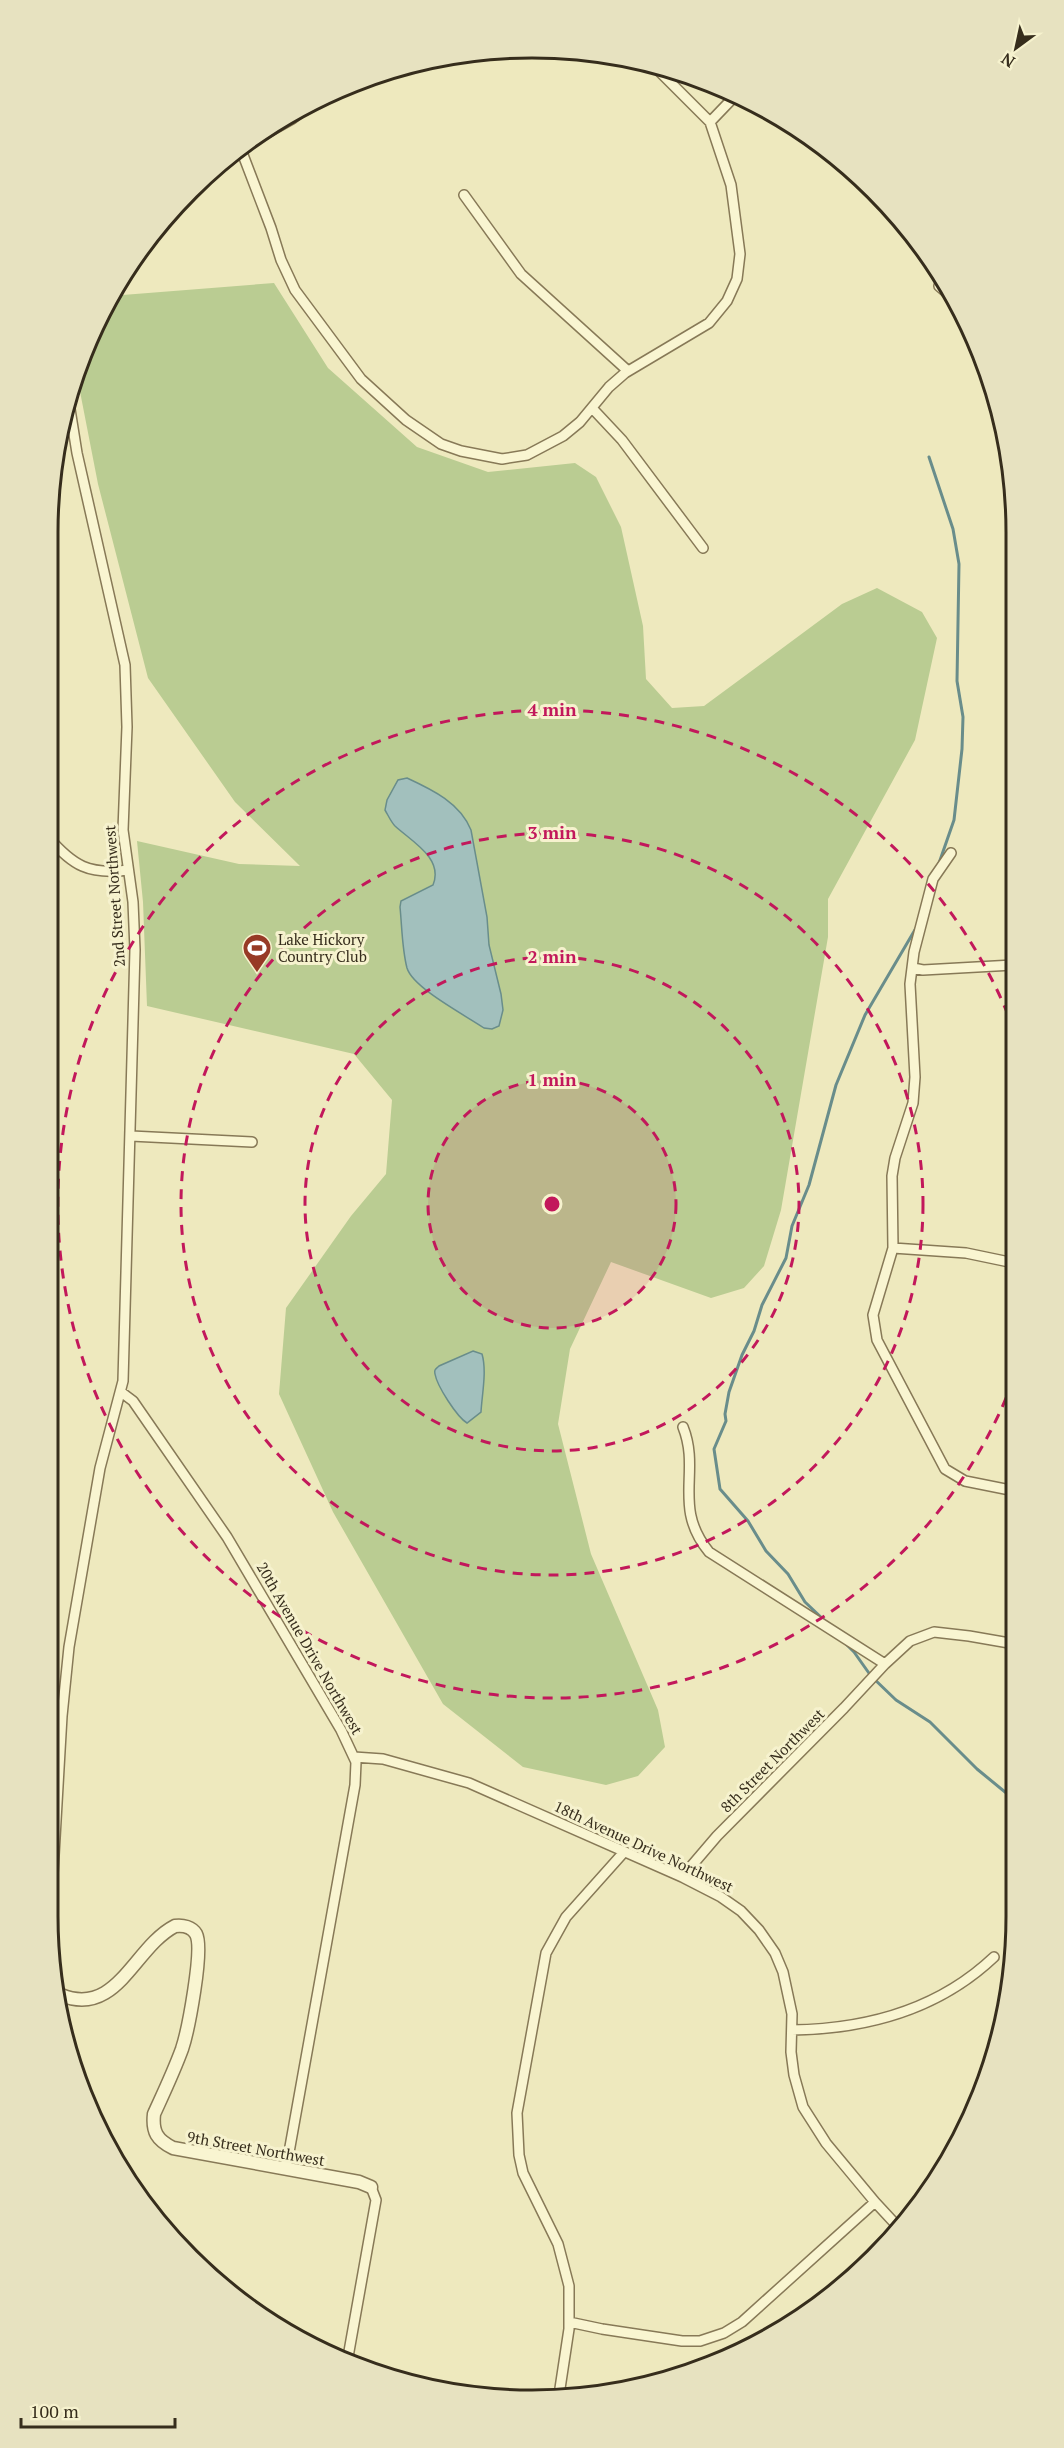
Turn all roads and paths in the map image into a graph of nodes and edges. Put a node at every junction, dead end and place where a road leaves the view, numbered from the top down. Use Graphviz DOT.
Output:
graph roads {
  1 [pos="667,79"];
  2 [pos="729,102"];
  3 [pos="710,122"];
  4 [pos="242,158"];
  5 [pos="464,195"];
  6 [pos="628,370"];
  7 [pos="592,408"];
  8 [pos="72,422"];
  9 [pos="703,548"];
  10 [pos="58,849"];
  11 [pos="951,853"];
  12 [pos="128,870"];
  13 [pos="1006,965"];
  14 [pos="913,968"];
  15 [pos="131,1136"];
  16 [pos="252,1142"];
  17 [pos="893,1248"];
  18 [pos="1006,1261"];
  19 [pos="121,1392"];
  20 [pos="682,1427"];
  21 [pos="1006,1489"];
  22 [pos="1006,1642"];
  23 [pos="885,1664"];
  24 [pos="354,1757"];
  25 [pos="58,1786"];
  26 [pos="624,1851"];
  27 [pos="682,1877"];
  28 [pos="994,1957"];
  29 [pos="66,1996"];
  30 [pos="792,2030"];
  31 [pos="286,2169"];
  32 [pos="371,2187"];
  33 [pos="874,2202"];
  34 [pos="893,2222"];
  35 [pos="569,2322"];
  36 [pos="349,2352"];
  37 [pos="560,2388"];
  1 -- 3 [label="street"];
  2 -- 3 [label="street"];
  3 -- 6 [label="street"];
  4 -- 7 [label="street"];
  5 -- 6 [label="street"];
  6 -- 7 [label="street"];
  7 -- 9 [label="street"];
  8 -- 12 [label="street, 2nd Street Northwest"];
  10 -- 12 [label="street"];
  11 -- 14 [label="street"];
  12 -- 15 [label="street, 2nd Street Northwest"];
  13 -- 14 [label="street"];
  14 -- 17 [label="street"];
  15 -- 16 [label="street"];
  15 -- 19 [label="street, 2nd Street Northwest"];
  17 -- 18 [label="street"];
  17 -- 21 [label="street"];
  19 -- 24 [label="street, 20th Avenue Drive Northwest"];
  19 -- 25 [label="street, 2nd Street Northwest"];
  20 -- 23 [label="street"];
  22 -- 23 [label="street, 8th Street Northwest"];
  23 -- 27 [label="street, 8th Street Northwest"];
  24 -- 26 [label="street, 18th Avenue Drive Northwest"];
  24 -- 31 [label="street, 20th Avenue Drive Northwest"];
  26 -- 27 [label="street, 18th Avenue Drive Northwest"];
  26 -- 35 [label="street"];
  27 -- 30 [label="street, 18th Avenue Drive Northwest"];
  28 -- 30 [label="street"];
  29 -- 31 [label="street, 9th Street Northwest"];
  30 -- 33 [label="street, 18th Avenue Drive Northwest"];
  31 -- 32 [label="street, 9th Street Northwest"];
  32 -- 36 [label="street"];
  33 -- 34 [label="street, 18th Avenue Drive Northwest"];
  33 -- 35 [label="street"];
  35 -- 37 [label="street"];
}
